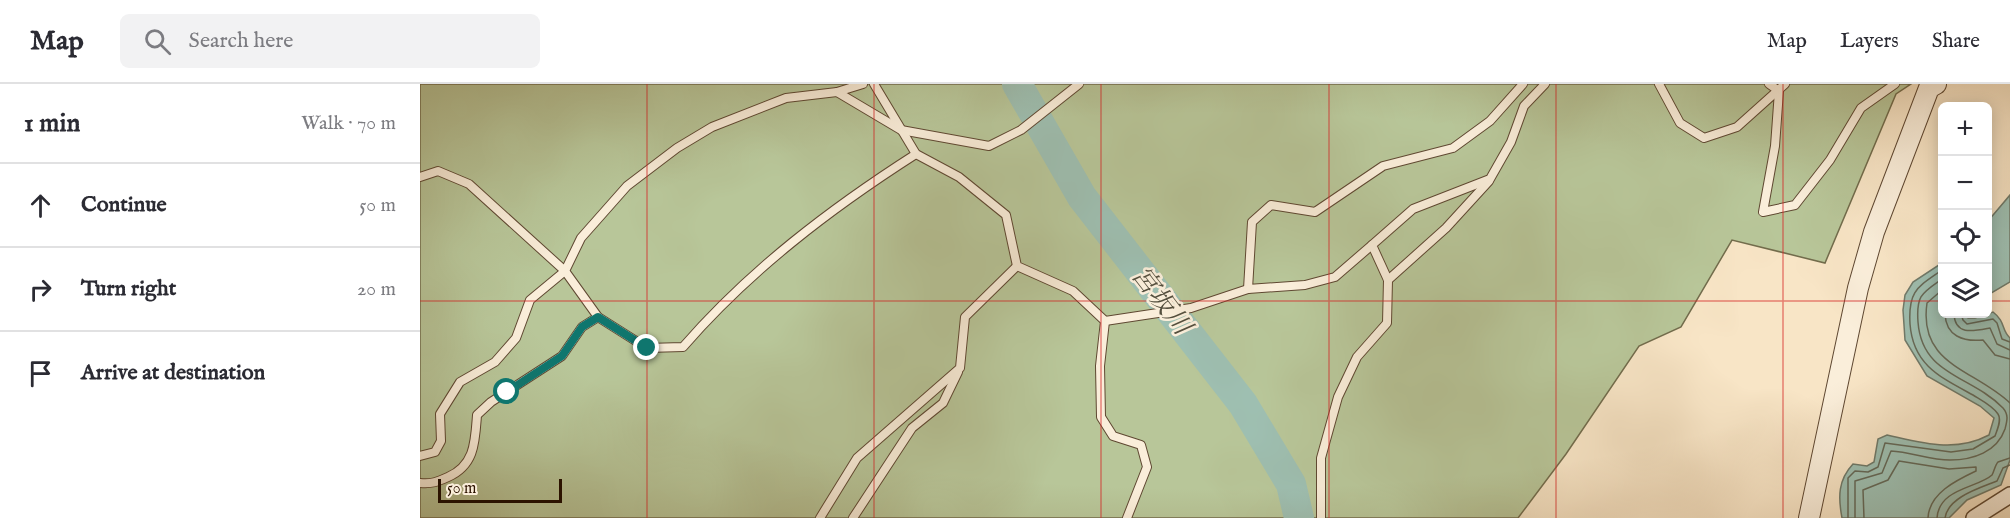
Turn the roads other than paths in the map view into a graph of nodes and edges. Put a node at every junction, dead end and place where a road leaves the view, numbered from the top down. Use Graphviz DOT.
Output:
graph roads {
  1 [pos="863,84"];
  2 [pos="874,84"];
  3 [pos="1079,84"];
  4 [pos="1523,84"];
  5 [pos="1545,84"];
  6 [pos="1659,84"];
  7 [pos="1769,84"];
  8 [pos="1785,84"];
  9 [pos="1895,84"];
  10 [pos="1936,84"];
  11 [pos="1779,91"];
  12 [pos="837,92"];
  13 [pos="901,130"];
  14 [pos="916,154"];
  15 [pos="420,177"];
  16 [pos="1490,180"];
  17 [pos="1372,245"];
  18 [pos="1017,266"];
  19 [pos="565,271"];
  20 [pos="1388,280"];
  21 [pos="1248,289"];
  22 [pos="598,317"];
  23 [pos="1105,321"];
  24 [pos="960,368"];
  25 [pos="420,456"];
  26 [pos="420,483"];
  27 [pos="2010,495"];
  28 [pos="820,518"];
  29 [pos="853,518"];
  30 [pos="1127,518"];
  31 [pos="1321,518"];
  32 [pos="1809,518"];
  33 [pos="1974,518"];
  1 -- 12 [label="lane"];
  2 -- 13 [label="lane"];
  3 -- 13 [label="lane"];
  4 -- 21 [label="lane"];
  5 -- 16 [label="lane"];
  6 -- 11 [label="lane"];
  7 -- 11 [label="lane"];
  8 -- 11 [label="lane"];
  9 -- 11 [label="lane"];
  10 -- 32 [label="street"];
  12 -- 13 [label="lane"];
  12 -- 19 [label="lane"];
  13 -- 14 [label="lane"];
  14 -- 18 [label="lane"];
  14 -- 22 [label="lane"];
  15 -- 19 [label="lane"];
  16 -- 17 [label="lane"];
  16 -- 20 [label="lane"];
  17 -- 20 [label="lane"];
  17 -- 21 [label="lane"];
  18 -- 23 [label="lane"];
  18 -- 24 [label="lane"];
  19 -- 22 [label="lane"];
  19 -- 25 [label="lane"];
  20 -- 31 [label="lane"];
  21 -- 23 [label="lane"];
  22 -- 26 [label="lane"];
  23 -- 30 [label="lane"];
  24 -- 28 [label="lane"];
  24 -- 29 [label="lane"];
  27 -- 33 [label="street"];
}
